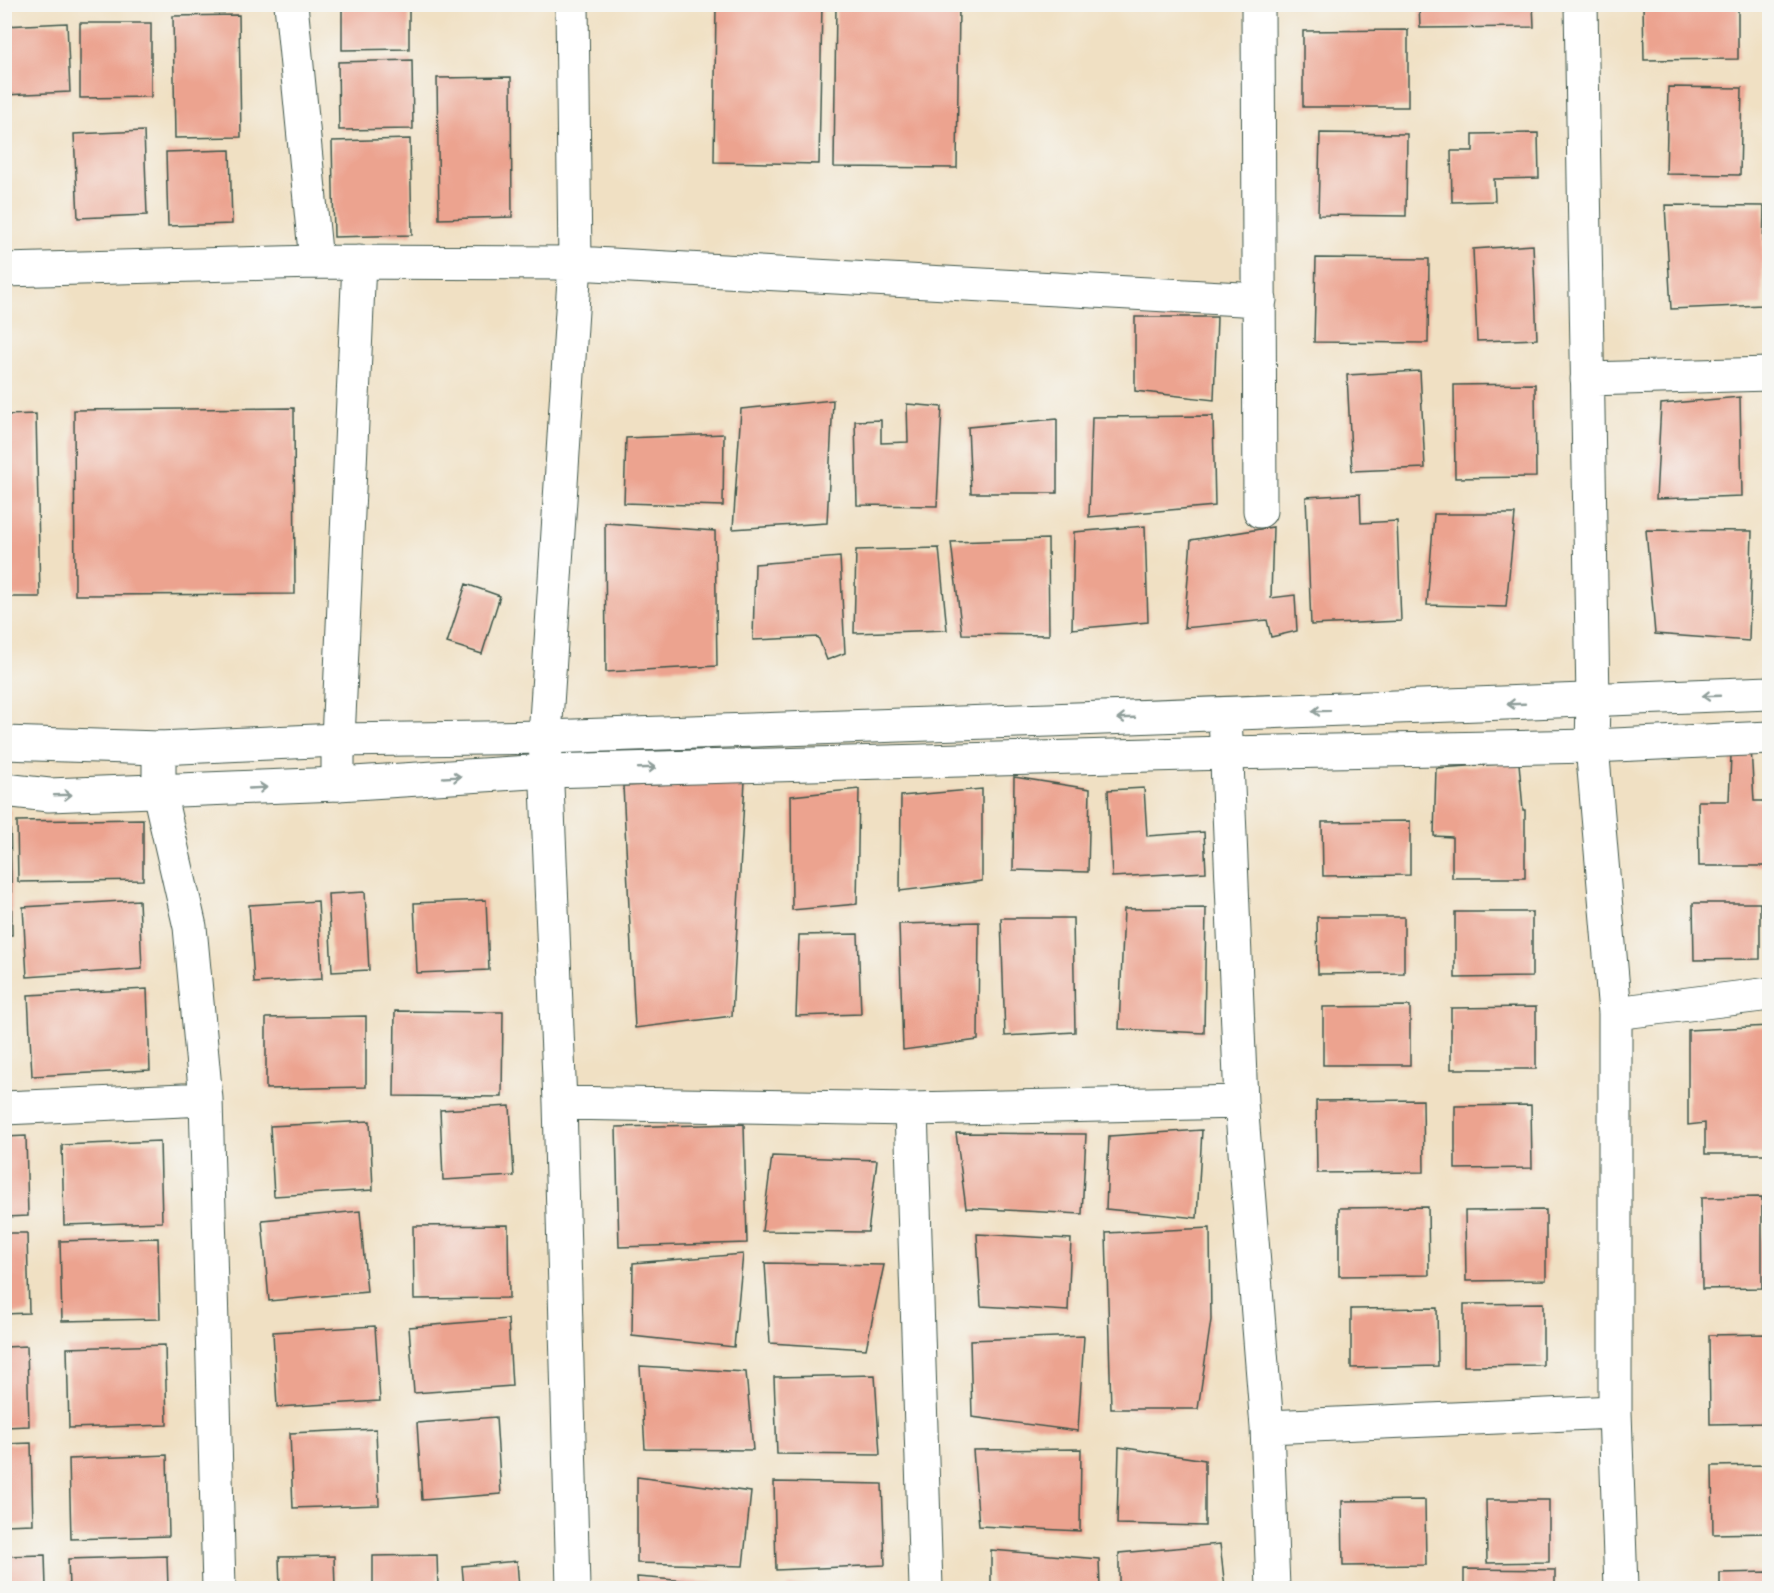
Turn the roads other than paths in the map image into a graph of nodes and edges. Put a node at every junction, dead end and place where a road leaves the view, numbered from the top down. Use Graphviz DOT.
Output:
graph roads {
  1 [pos="291,4"];
  2 [pos="572,4"];
  3 [pos="1258,4"];
  4 [pos="1581,4"];
  5 [pos="316,262"];
  6 [pos="359,262"];
  7 [pos="575,263"];
  8 [pos="4,270"];
  9 [pos="1260,300"];
  10 [pos="1770,374"];
  11 [pos="1587,379"];
  12 [pos="1260,511"];
  13 [pos="1770,693"];
  14 [pos="1593,701"];
  15 [pos="1225,714"];
  16 [pos="544,737"];
  17 [pos="1770,738"];
  18 [pos="338,740"];
  19 [pos="4,743"];
  20 [pos="1592,747"];
  21 [pos="159,748"];
  22 [pos="1226,753"];
  23 [pos="547,771"];
  24 [pos="338,784"];
  25 [pos="4,790"];
  26 [pos="159,792"];
  27 [pos="1770,994"];
  28 [pos="1616,1013"];
  29 [pos="206,1099"];
  30 [pos="1241,1102"];
  31 [pos="560,1103"];
  32 [pos="4,1108"];
  33 [pos="911,1109"];
  34 [pos="1615,1412"];
  35 [pos="1267,1426"];
  36 [pos="219,1588"];
  37 [pos="573,1588"];
  38 [pos="926,1588"];
  39 [pos="1273,1588"];
  40 [pos="1621,1588"];
  1 -- 5 [label="street"];
  2 -- 7 [label="street"];
  3 -- 9 [label="street"];
  4 -- 11 [label="street"];
  5 -- 6 [label="street"];
  5 -- 8 [label="street"];
  6 -- 7 [label="street"];
  6 -- 18 [label="street"];
  7 -- 9 [label="street"];
  7 -- 16 [label="street"];
  9 -- 12 [label="street"];
  10 -- 11 [label="street"];
  11 -- 14 [label="street"];
  13 -- 14 [label="street, one-way"];
  14 -- 15 [label="street, one-way"];
  14 -- 20 [label="street"];
  15 -- 16 [label="street, one-way"];
  15 -- 22 [label="street"];
  16 -- 18 [label="street"];
  16 -- 23 [label="street"];
  17 -- 20 [label="street"];
  18 -- 21 [label="street"];
  18 -- 24 [label="street"];
  19 -- 21 [label="street"];
  20 -- 22 [label="street"];
  20 -- 28 [label="street"];
  21 -- 26 [label="street"];
  23 -- 22 [label="street, one-way"];
  22 -- 30 [label="street"];
  24 -- 23 [label="street, one-way"];
  23 -- 31 [label="street"];
  26 -- 24 [label="street, one-way"];
  25 -- 26 [label="street, one-way"];
  26 -- 29 [label="street"];
  27 -- 28 [label="street"];
  28 -- 34 [label="street"];
  29 -- 32 [label="street"];
  29 -- 36 [label="street"];
  30 -- 33 [label="street"];
  30 -- 35 [label="street"];
  31 -- 33 [label="street"];
  31 -- 37 [label="street"];
  33 -- 38 [label="street"];
  34 -- 35 [label="street"];
  34 -- 40 [label="street"];
  35 -- 39 [label="street"];
}
